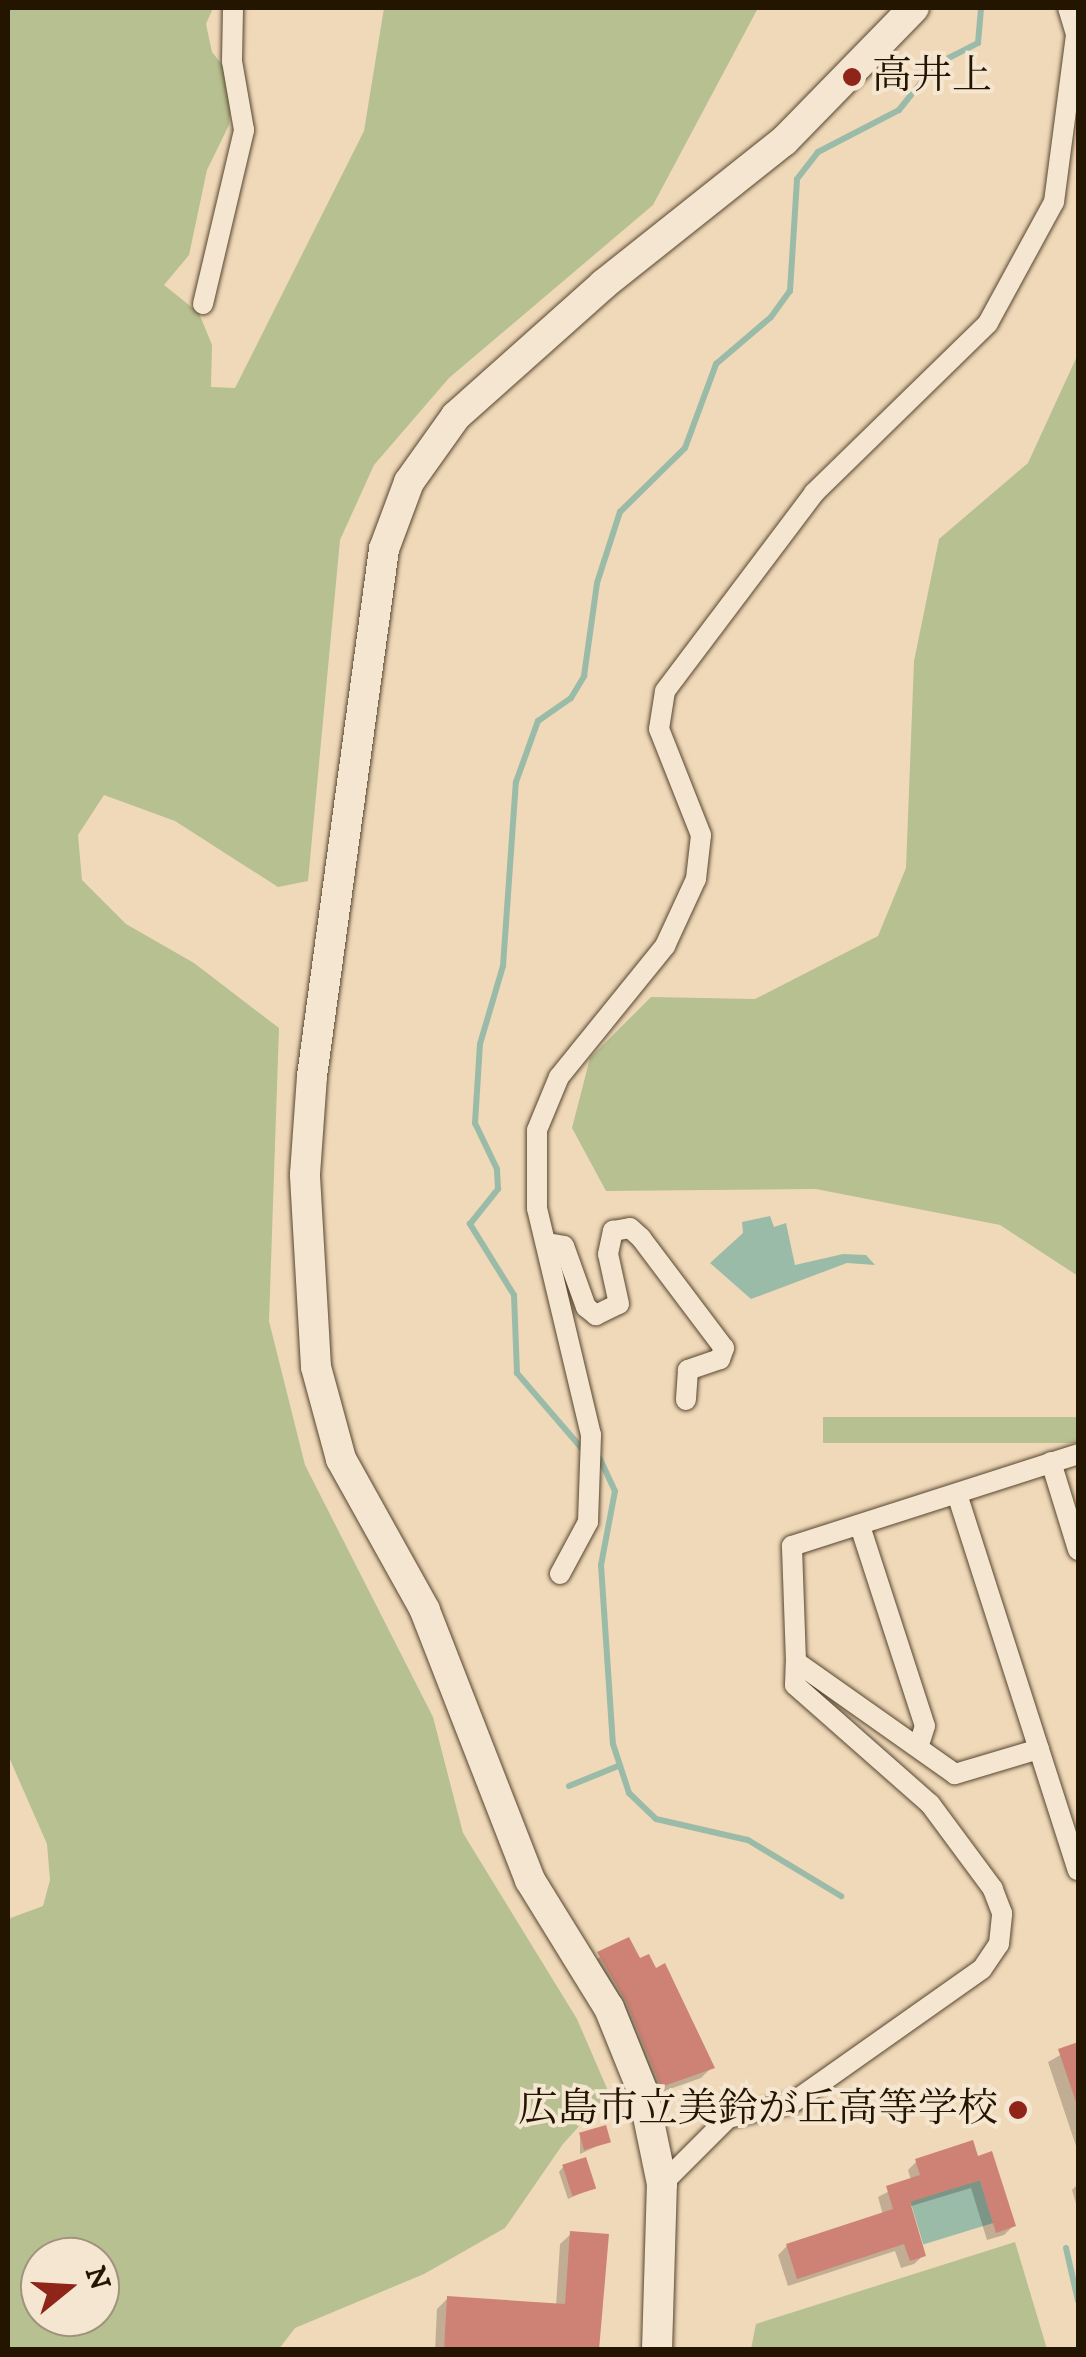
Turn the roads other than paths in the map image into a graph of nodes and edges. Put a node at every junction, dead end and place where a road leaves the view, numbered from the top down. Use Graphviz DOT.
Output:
graph roads {
  1 [pos="233,8"];
  2 [pos="914,8"];
  3 [pos="1068,8"];
  4 [pos="204,304"];
  5 [pos="546,1243"];
  6 [pos="686,1400"];
  7 [pos="1078,1454"];
  8 [pos="1050,1462"];
  9 [pos="957,1494"];
  10 [pos="860,1526"];
  11 [pos="1078,1550"];
  12 [pos="560,1574"];
  13 [pos="796,1662"];
  14 [pos="918,1747"];
  15 [pos="1039,1749"];
  16 [pos="1078,1870"];
  17 [pos="662,2184"];
  18 [pos="657,2350"];
  1 -- 4 [label="street"];
  2 -- 17 [label="street"];
  3 -- 5 [label="street"];
  5 -- 6 [label="street"];
  5 -- 12 [label="street"];
  7 -- 8 [label="street"];
  8 -- 9 [label="street"];
  8 -- 11 [label="street"];
  9 -- 10 [label="street"];
  9 -- 15 [label="street"];
  10 -- 13 [label="street"];
  10 -- 14 [label="street"];
  13 -- 14 [label="street"];
  13 -- 17 [label="street"];
  14 -- 15 [label="street"];
  15 -- 16 [label="street"];
  17 -- 18 [label="street"];
}
